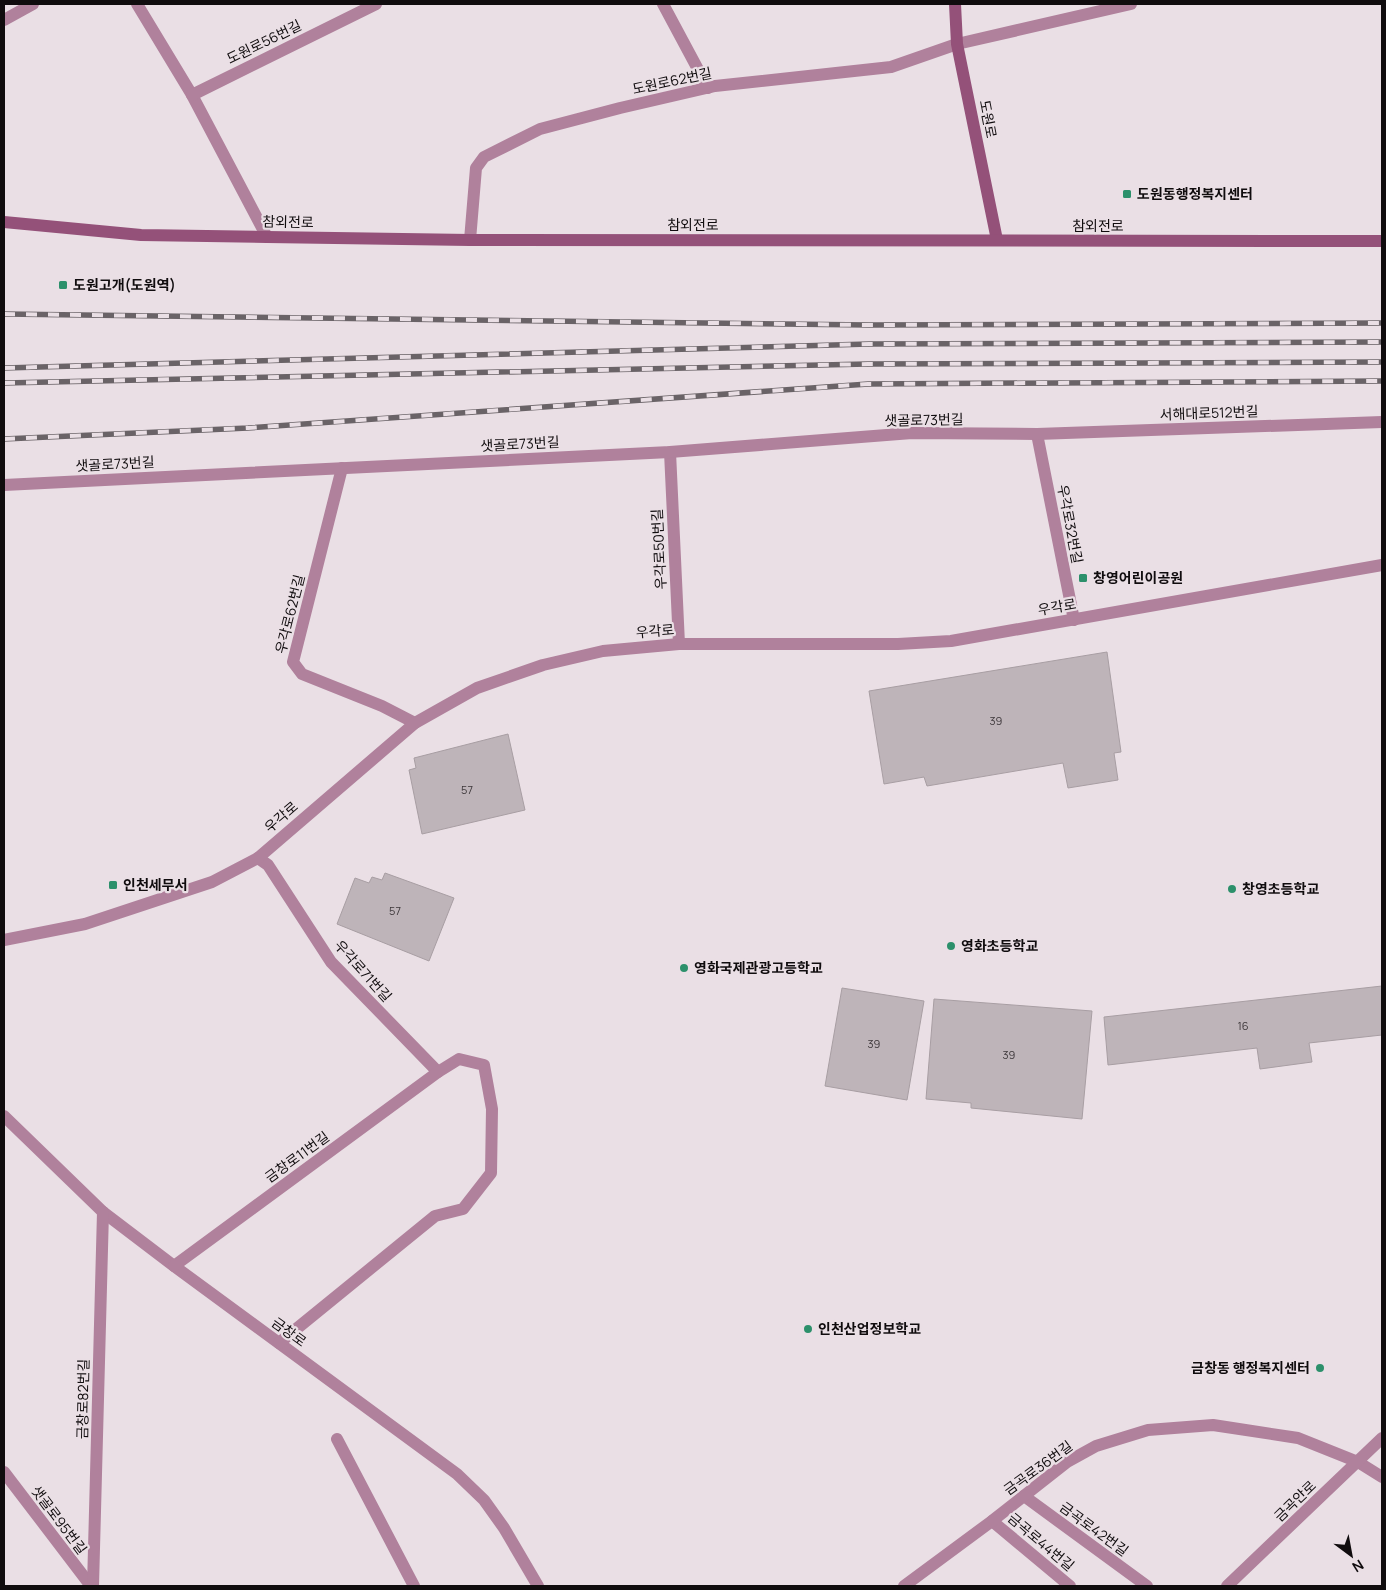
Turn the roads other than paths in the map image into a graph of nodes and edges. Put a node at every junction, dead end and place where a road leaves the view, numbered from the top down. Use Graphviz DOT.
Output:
graph roads {
  1 [pos="33,4"];
  2 [pos="137,4"];
  3 [pos="376,4"];
  4 [pos="663,4"];
  5 [pos="955,4"];
  6 [pos="1131,4"];
  7 [pos="4,20"];
  8 [pos="957,44"];
  9 [pos="708,88"];
  10 [pos="192,94"];
  11 [pos="4,222"];
  12 [pos="267,237"];
  13 [pos="470,240"];
  14 [pos="997,240"];
  15 [pos="1382,241"];
  16 [pos="1382,422"];
  17 [pos="1037,434"];
  18 [pos="670,452"];
  19 [pos="342,468"];
  20 [pos="4,486"];
  21 [pos="1382,565"];
  22 [pos="1074,620"];
  23 [pos="679,644"];
  24 [pos="415,723"];
  25 [pos="258,858"];
  26 [pos="4,940"];
  27 [pos="438,1072"];
  28 [pos="4,1116"];
  29 [pos="103,1212"];
  30 [pos="174,1266"];
  31 [pos="279,1343"];
  32 [pos="1382,1438"];
  33 [pos="337,1439"];
  34 [pos="1358,1462"];
  35 [pos="4,1472"];
  36 [pos="1382,1477"];
  37 [pos="1024,1496"];
  38 [pos="992,1521"];
  39 [pos="92,1586"];
  40 [pos="414,1586"];
  41 [pos="538,1586"];
  42 [pos="904,1586"];
  43 [pos="1070,1586"];
  44 [pos="1147,1586"];
  45 [pos="1227,1586"];
  1 -- 7 [label="street"];
  2 -- 10 [label="street"];
  3 -- 10 [label="street, 도원로56번길"];
  4 -- 9 [label="street"];
  5 -- 8 [label="main road, 도원로"];
  6 -- 8 [label="street, 도원로62번길"];
  8 -- 9 [label="street, 도원로62번길"];
  8 -- 14 [label="main road, 도원로"];
  9 -- 13 [label="street, 도원로62번길"];
  10 -- 12 [label="street"];
  11 -- 12 [label="main road, 참외전로"];
  12 -- 13 [label="main road, 참외전로"];
  13 -- 14 [label="main road, 참외전로"];
  14 -- 15 [label="main road, 참외전로"];
  16 -- 17 [label="street, 서해대로512번길"];
  17 -- 18 [label="street, 샛골로73번길"];
  17 -- 22 [label="street, 우각로32번길"];
  18 -- 19 [label="street, 샛골로73번길"];
  18 -- 23 [label="street, 우각로50번길"];
  19 -- 20 [label="street, 샛골로73번길"];
  19 -- 24 [label="street, 우각로62번길"];
  21 -- 22 [label="street, 우각로"];
  22 -- 23 [label="street, 우각로"];
  23 -- 24 [label="street, 우각로"];
  24 -- 25 [label="street, 우각로"];
  25 -- 26 [label="street, 우각로"];
  25 -- 27 [label="street, 우각로71번길"];
  27 -- 30 [label="street, 금창로11번길"];
  27 -- 31 [label="street, 금창로11번길"];
  28 -- 29 [label="street, 금창로"];
  29 -- 30 [label="street, 금창로"];
  29 -- 39 [label="street, 금창로82번길"];
  30 -- 31 [label="street, 금창로"];
  31 -- 41 [label="street, 금창로"];
  32 -- 34 [label="street, 금곡안로"];
  33 -- 40 [label="street"];
  34 -- 36 [label="street, 금곡로36번길"];
  34 -- 37 [label="street, 금곡로36번길"];
  34 -- 45 [label="street, 금곡안로"];
  35 -- 39 [label="street, 샛골로95번길"];
  37 -- 38 [label="street, 금곡로36번길"];
  37 -- 44 [label="street, 금곡로42번길"];
  38 -- 42 [label="street, 금곡로36번길"];
  38 -- 43 [label="street, 금곡로44번길"];
}
